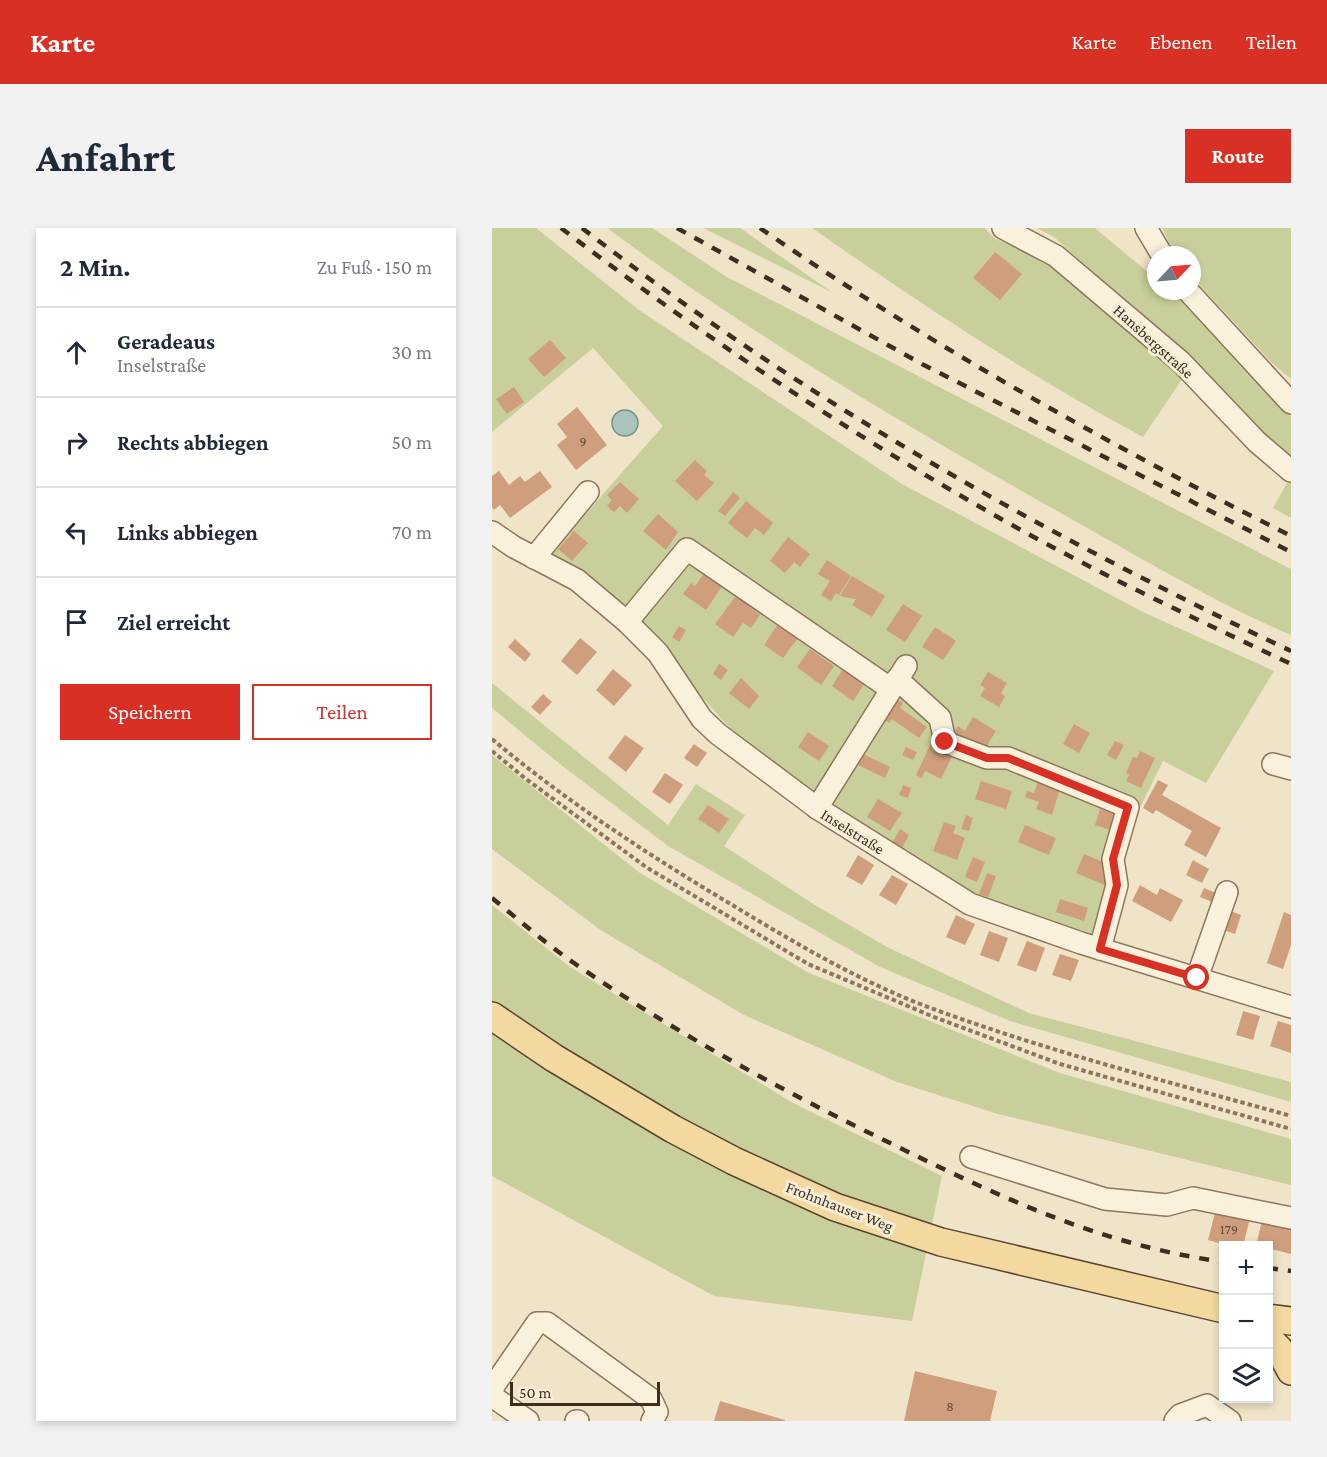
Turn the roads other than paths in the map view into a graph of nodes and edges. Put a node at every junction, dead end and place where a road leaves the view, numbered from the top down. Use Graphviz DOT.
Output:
graph roads {
  1 [pos="1003,228"];
  2 [pos="1146,228"];
  3 [pos="1157,246"];
  4 [pos="1196,300"];
  5 [pos="1291,403"];
  6 [pos="1291,471"];
  7 [pos="588,492"];
  8 [pos="492,532"];
  9 [pos="534,558"];
  10 [pos="627,622"];
  11 [pos="898,678"];
  12 [pos="817,808"];
  13 [pos="1227,892"];
  14 [pos="1100,949"];
  15 [pos="1197,978"];
  16 [pos="1291,1007"];
  17 [pos="492,1016"];
  18 [pos="971,1157"];
  19 [pos="1291,1218"];
  20 [pos="1219,1309"];
  21 [pos="1273,1319"];
  22 [pos="1291,1321"];
  23 [pos="1273,1342"];
  24 [pos="1291,1371"];
  25 [pos="528,1421"];
  26 [pos="652,1421"];
  27 [pos="1175,1421"];
  28 [pos="1230,1421"];
  1 -- 6 [label="street, Hansbergstraße"];
  2 -- 3 [label="street"];
  4 -- 5 [label="street"];
  7 -- 9 [label="street"];
  8 -- 9 [label="street, Inselstraße"];
  9 -- 10 [label="street, Inselstraße"];
  10 -- 11 [label="street"];
  10 -- 12 [label="street, Inselstraße"];
  11 -- 12 [label="street"];
  11 -- 14 [label="street"];
  12 -- 14 [label="street, Inselstraße"];
  13 -- 15 [label="street"];
  14 -- 15 [label="street, Inselstraße"];
  15 -- 16 [label="street, Inselstraße"];
  17 -- 20 [label="main road, Frohnhauser Weg"];
  18 -- 19 [label="street"];
  21 -- 22 [label="main road"];
  23 -- 24 [label="main road"];
  25 -- 26 [label="street"];
  27 -- 28 [label="street"];
}
